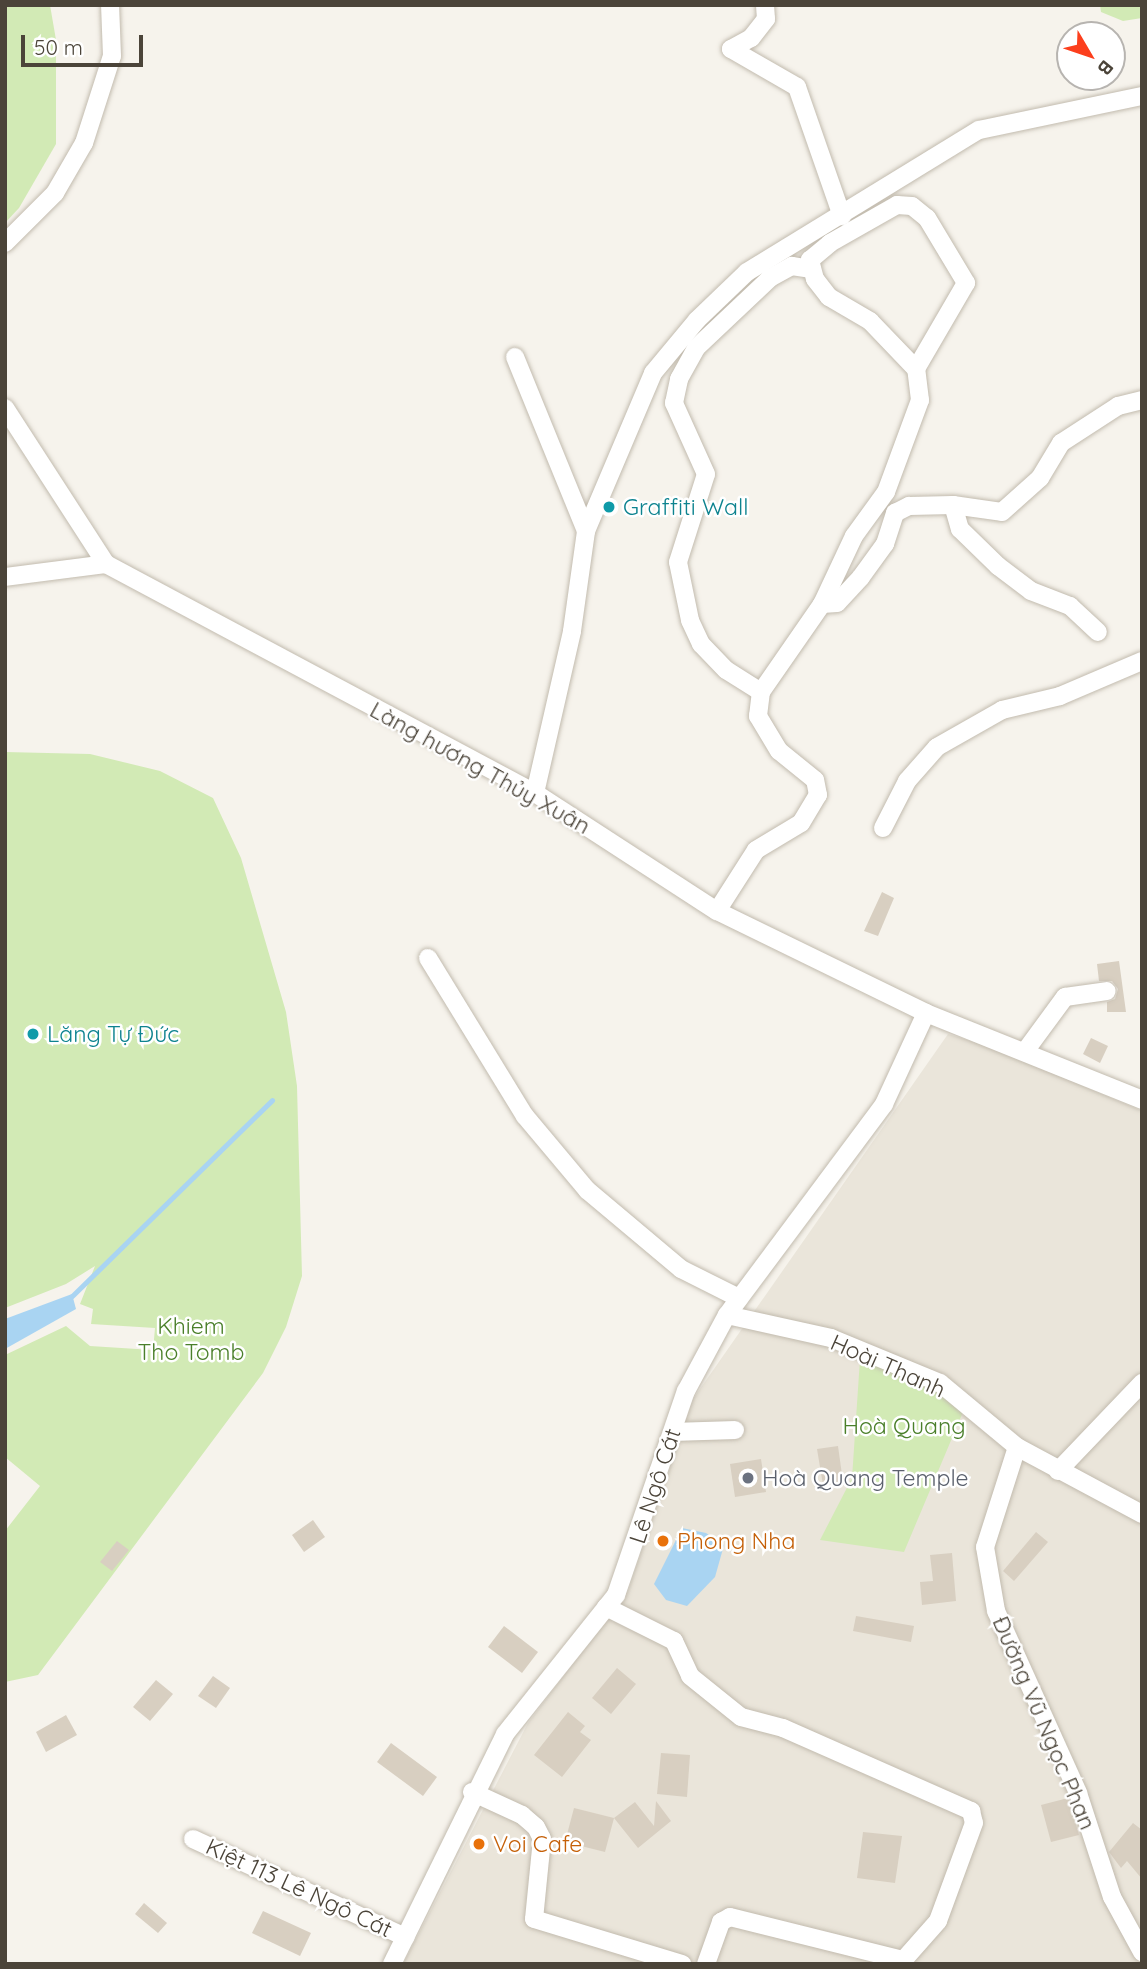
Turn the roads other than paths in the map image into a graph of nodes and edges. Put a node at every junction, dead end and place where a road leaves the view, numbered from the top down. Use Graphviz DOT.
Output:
graph roads {
  1 [pos="110,5"];
  2 [pos="765,5"];
  3 [pos="1142,96"];
  4 [pos="842,216"];
  5 [pos="5,243"];
  6 [pos="812,269"];
  7 [pos="515,357"];
  8 [pos="916,369"];
  9 [pos="1142,400"];
  10 [pos="5,408"];
  11 [pos="953,505"];
  12 [pos="586,531"];
  13 [pos="106,565"];
  14 [pos="5,577"];
  15 [pos="822,604"];
  16 [pos="1098,632"];
  17 [pos="1142,661"];
  18 [pos="761,692"];
  19 [pos="535,793"];
  20 [pos="883,828"];
  21 [pos="717,911"];
  22 [pos="428,958"];
  23 [pos="1107,991"];
  24 [pos="926,1013"];
  25 [pos="1026,1050"];
  26 [pos="1142,1100"];
  27 [pos="739,1298"];
  28 [pos="727,1314"];
  29 [pos="1142,1383"];
  30 [pos="735,1430"];
  31 [pos="673,1432"];
  32 [pos="1017,1447"];
  33 [pos="1059,1471"];
  34 [pos="1142,1514"];
  35 [pos="606,1608"];
  36 [pos="472,1793"];
  37 [pos="194,1839"];
  38 [pos="405,1937"];
  39 [pos="1142,1952"];
  40 [pos="901,1962"];
  41 [pos="392,1964"];
  42 [pos="682,1964"];
  43 [pos="706,1964"];
  1 -- 5 [label="street"];
  2 -- 4 [label="street"];
  3 -- 4 [label="street"];
  4 -- 12 [label="street"];
  6 -- 8 [label="street"];
  6 -- 8 [label="street"];
  6 -- 18 [label="street"];
  7 -- 12 [label="street"];
  8 -- 15 [label="street"];
  9 -- 11 [label="street"];
  10 -- 13 [label="street"];
  11 -- 15 [label="street"];
  11 -- 16 [label="street"];
  12 -- 19 [label="street"];
  13 -- 14 [label="street"];
  13 -- 19 [label="street, Làng hương Thủy Xuân"];
  15 -- 18 [label="street"];
  17 -- 20 [label="street"];
  18 -- 21 [label="street"];
  19 -- 21 [label="street, Làng hương Thủy Xuân"];
  21 -- 24 [label="street, Làng hương Thủy Xuân"];
  22 -- 27 [label="street"];
  23 -- 25 [label="street"];
  24 -- 25 [label="street, Làng hương Thủy Xuân"];
  24 -- 27 [label="street, Lê Ngô Cát"];
  25 -- 26 [label="street, Làng hương Thủy Xuân"];
  27 -- 28 [label="street, Lê Ngô Cát"];
  28 -- 31 [label="street, Lê Ngô Cát"];
  28 -- 32 [label="street, Hoài Thanh"];
  29 -- 33 [label="street"];
  30 -- 31 [label="street"];
  31 -- 35 [label="street, Lê Ngô Cát"];
  32 -- 33 [label="street, Hoài Thanh"];
  32 -- 39 [label="street, Đường Vũ Ngọc Phan"];
  33 -- 34 [label="street, Hoài Thanh"];
  35 -- 36 [label="street, Lê Ngô Cát"];
  35 -- 40 [label="street"];
  36 -- 38 [label="street, Lê Ngô Cát"];
  36 -- 42 [label="street"];
  37 -- 38 [label="street, Kiệt 113 Lê Ngô Cát"];
  38 -- 41 [label="street, Lê Ngô Cát"];
  40 -- 43 [label="street"];
}
